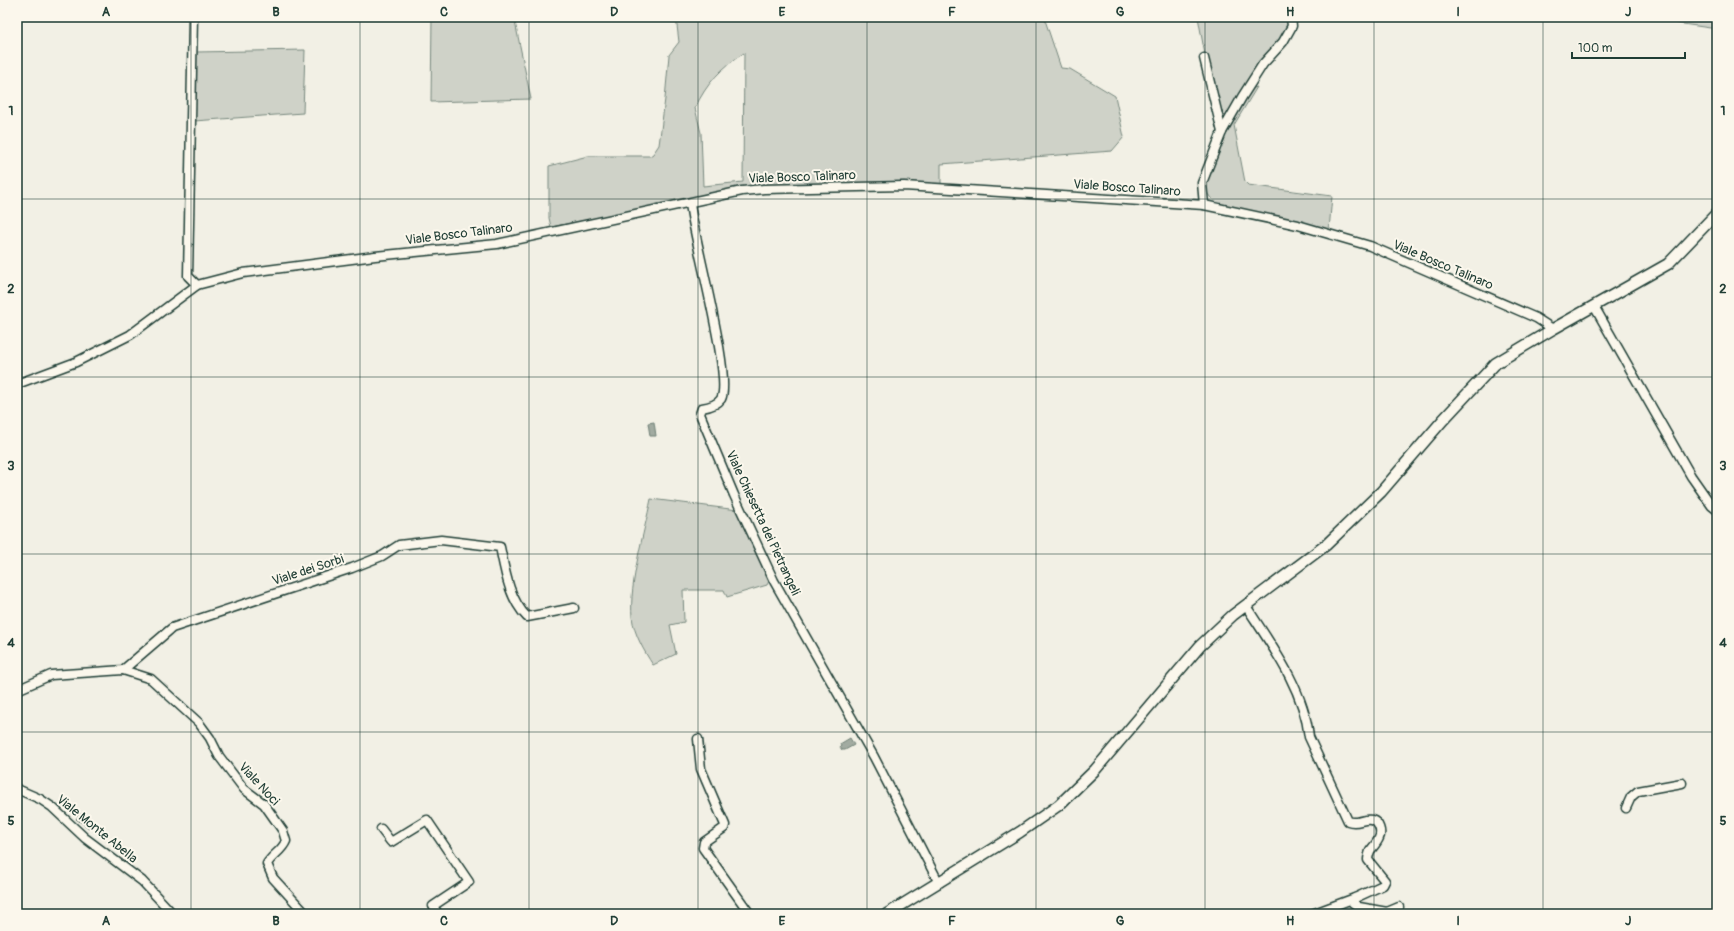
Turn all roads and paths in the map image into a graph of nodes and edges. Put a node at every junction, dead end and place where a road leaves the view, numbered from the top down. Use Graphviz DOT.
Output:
graph roads {
  1 [pos="193,17"];
  2 [pos="1291,17"];
  3 [pos="1204,58"];
  4 [pos="1222,132"];
  5 [pos="690,203"];
  6 [pos="1204,205"];
  7 [pos="1717,213"];
  8 [pos="198,285"];
  9 [pos="1594,306"];
  10 [pos="1552,329"];
  11 [pos="17,384"];
  12 [pos="1717,510"];
  13 [pos="1246,606"];
  14 [pos="574,608"];
  15 [pos="123,670"];
  16 [pos="17,690"];
  17 [pos="698,739"];
  18 [pos="1682,783"];
  19 [pos="17,789"];
  20 [pos="1626,808"];
  21 [pos="382,829"];
  22 [pos="939,883"];
  23 [pos="1355,898"];
  24 [pos="1399,908"];
  25 [pos="173,914"];
  26 [pos="306,914"];
  27 [pos="438,914"];
  28 [pos="750,914"];
  29 [pos="887,914"];
  30 [pos="1312,914"];
  1 -- 8 [label="street"];
  2 -- 4 [label="street"];
  3 -- 4 [label="street"];
  4 -- 6 [label="street"];
  5 -- 6 [label="street, Viale Bosco Talinaro"];
  5 -- 8 [label="street, Viale Bosco Talinaro"];
  5 -- 22 [label="street, Viale Chiesetta dei Pietrangeli"];
  6 -- 10 [label="street, Viale Bosco Talinaro"];
  7 -- 9 [label="main road"];
  8 -- 11 [label="street, Viale Bosco Talinaro"];
  9 -- 10 [label="main road"];
  9 -- 12 [label="street"];
  10 -- 13 [label="main road"];
  13 -- 22 [label="main road"];
  13 -- 23 [label="street"];
  14 -- 15 [label="street, Viale dei Sorbi"];
  15 -- 16 [label="street"];
  15 -- 26 [label="street, Viale Noci"];
  17 -- 28 [label="street"];
  18 -- 20 [label="street"];
  19 -- 25 [label="street, Viale Monte Abella"];
  21 -- 27 [label="street"];
  22 -- 29 [label="main road"];
  23 -- 24 [label="street"];
  23 -- 30 [label="street"];
}
